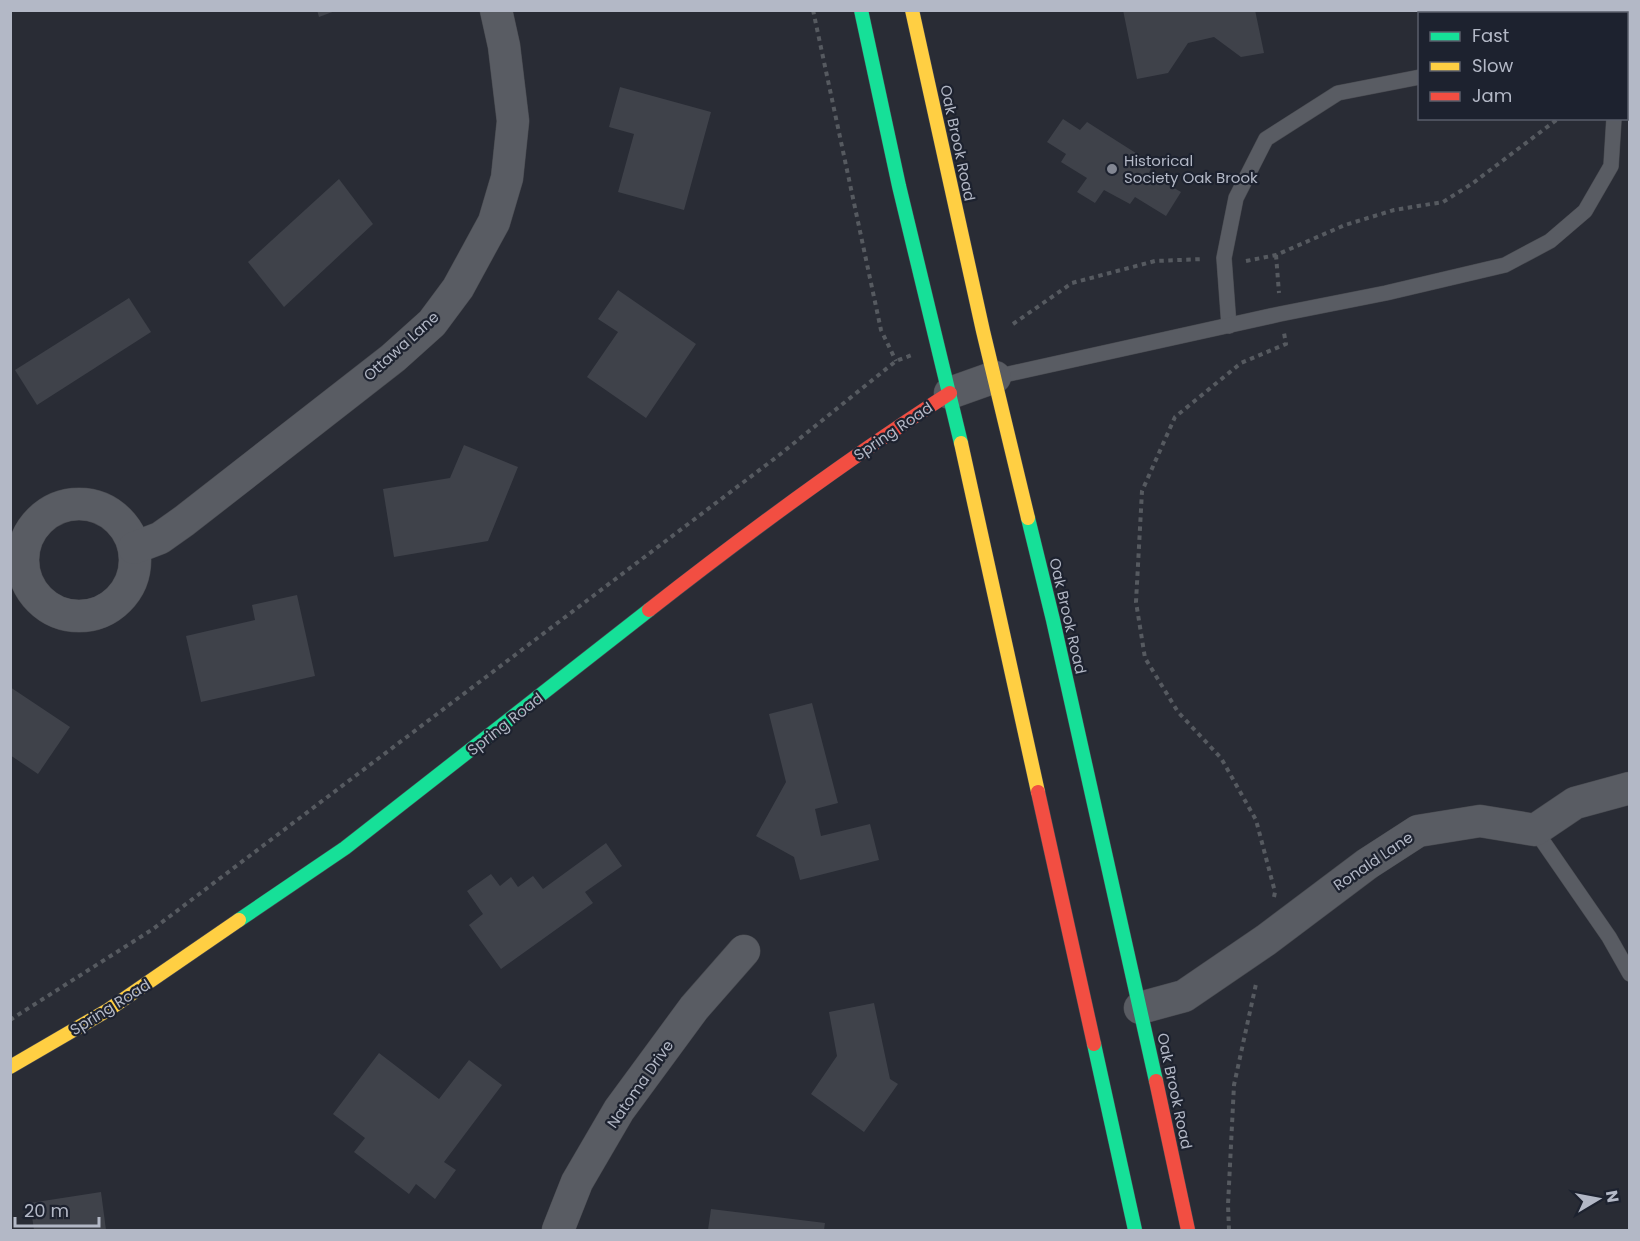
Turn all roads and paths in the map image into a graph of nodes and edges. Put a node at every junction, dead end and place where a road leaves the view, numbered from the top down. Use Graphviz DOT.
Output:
graph roads {
  1 [pos="496,10"];
  2 [pos="813,10"];
  3 [pos="861,10"];
  4 [pos="912,10"];
  5 [pos="1418,77"];
  6 [pos="1557,120"];
  7 [pos="1614,120"];
  8 [pos="1224,258"];
  9 [pos="1229,326"];
  10 [pos="1005,327"];
  11 [pos="1286,344"];
  12 [pos="994,377"];
  13 [pos="950,393"];
  14 [pos="134,548"];
  15 [pos="1629,788"];
  16 [pos="1535,830"];
  17 [pos="1266,940"];
  18 [pos="744,951"];
  19 [pos="1629,974"];
  20 [pos="1140,1008"];
  21 [pos="10,1020"];
  22 [pos="10,1067"];
  23 [pos="558,1230"];
  24 [pos="1135,1230"];
  25 [pos="1188,1230"];
  26 [pos="1229,1230"];
  1 -- 14 [label="street, Ottawa Lane"];
  2 -- 21 [label="path"];
  3 -- 13 [label="main road"];
  4 -- 12 [label="main road, Oak Brook Road"];
  5 -- 8 [label="lane"];
  6 -- 8 [label="path"];
  7 -- 9 [label="lane"];
  8 -- 9 [label="lane"];
  8 -- 10 [label="path"];
  9 -- 12 [label="lane"];
  11 -- 17 [label="path"];
  12 -- 13 [label="street, Spring Road"];
  12 -- 20 [label="main road, Oak Brook Road"];
  13 -- 22 [label="main road, Spring Road"];
  13 -- 24 [label="main road"];
  15 -- 16 [label="street"];
  16 -- 17 [label="street, Ronald Lane"];
  16 -- 19 [label="lane"];
  17 -- 20 [label="street, Ronald Lane"];
  17 -- 26 [label="path"];
  18 -- 23 [label="street, Natoma Drive"];
  20 -- 25 [label="main road, Oak Brook Road"];
}
